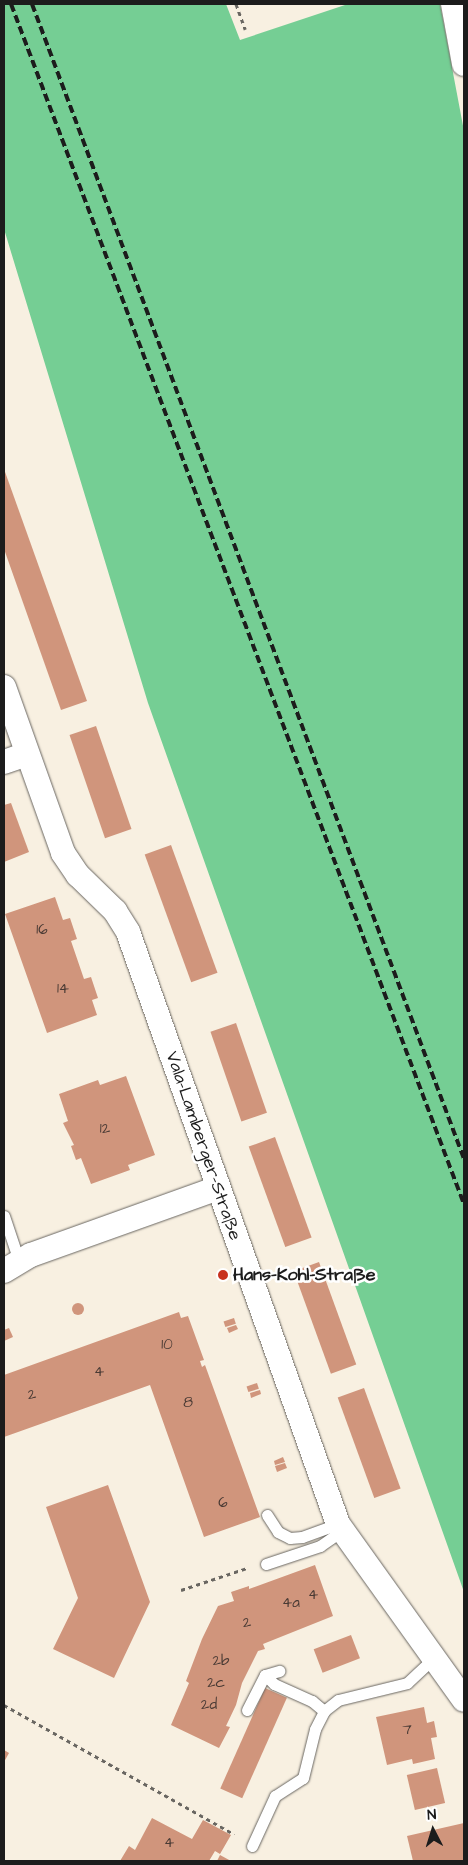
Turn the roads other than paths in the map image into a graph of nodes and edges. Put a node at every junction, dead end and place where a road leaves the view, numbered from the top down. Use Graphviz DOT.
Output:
graph roads {
  1 [pos="453,4"];
  2 [pos="464,64"];
  3 [pos="4,687"];
  4 [pos="27,754"];
  5 [pos="4,762"];
  6 [pos="218,1188"];
  7 [pos="4,1216"];
  8 [pos="11,1266"];
  9 [pos="267,1515"];
  10 [pos="341,1527"];
  11 [pos="268,1563"];
  12 [pos="435,1657"];
  13 [pos="279,1671"];
  14 [pos="265,1675"];
  15 [pos="464,1700"];
  16 [pos="247,1710"];
  17 [pos="324,1711"];
  18 [pos="253,1845"];
  1 -- 2 [label="street"];
  3 -- 4 [label="street, Vala-Lamberger-Straße"];
  4 -- 5 [label="street"];
  4 -- 6 [label="street, Vala-Lamberger-Straße"];
  6 -- 8 [label="street"];
  6 -- 10 [label="street, Vala-Lamberger-Straße"];
  7 -- 8 [label="lane"];
  9 -- 10 [label="lane"];
  10 -- 11 [label="lane"];
  10 -- 12 [label="street, Vala-Lamberger-Straße"];
  12 -- 15 [label="street, Vala-Lamberger-Straße"];
  12 -- 17 [label="lane"];
  13 -- 14 [label="lane"];
  14 -- 16 [label="lane"];
  14 -- 17 [label="lane"];
  17 -- 18 [label="lane"];
}
